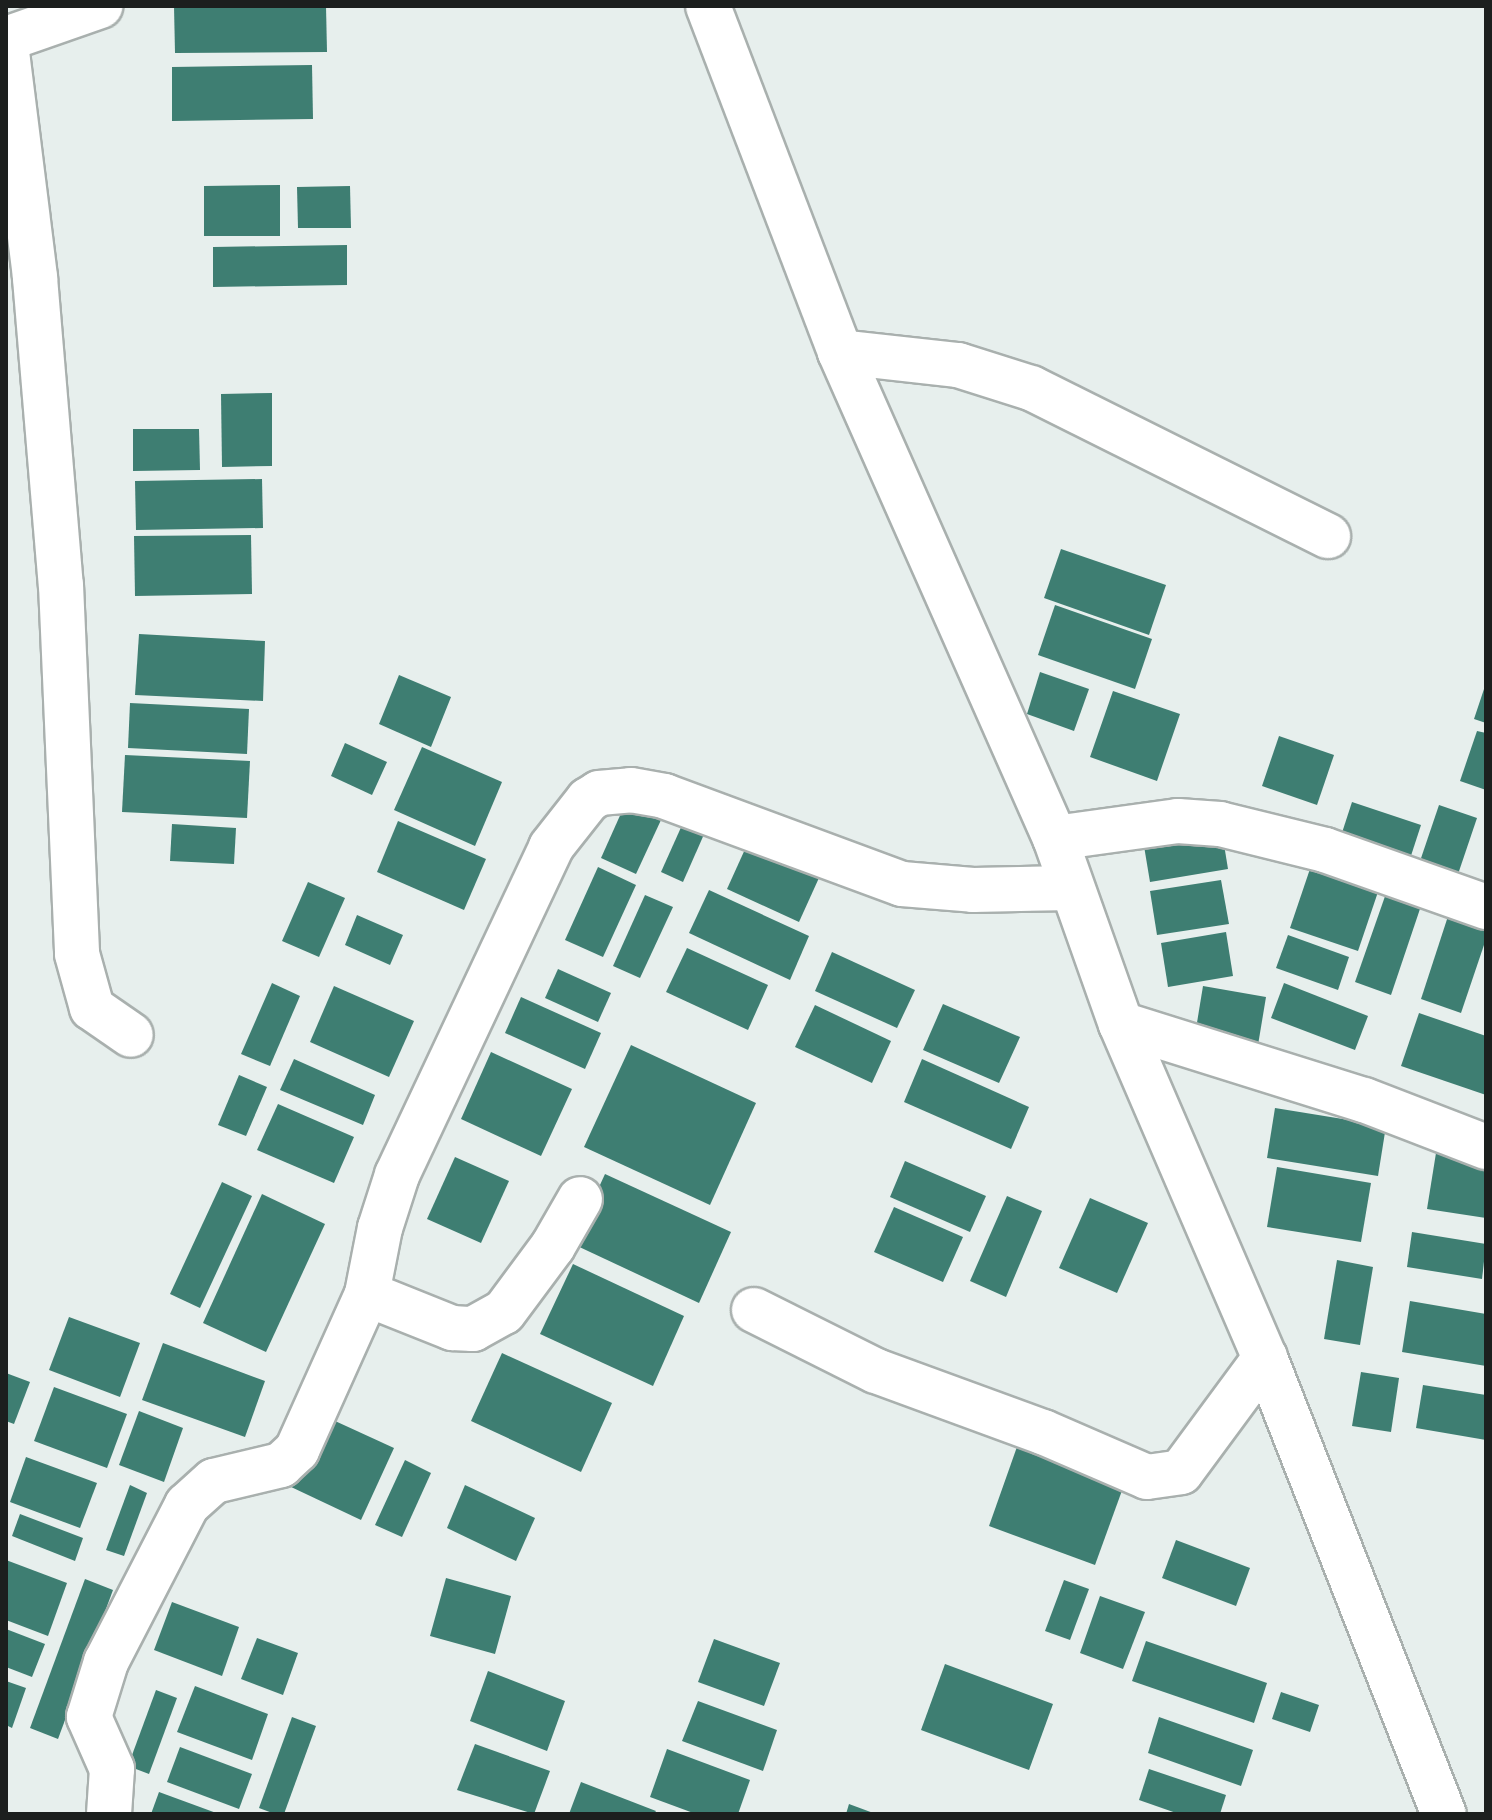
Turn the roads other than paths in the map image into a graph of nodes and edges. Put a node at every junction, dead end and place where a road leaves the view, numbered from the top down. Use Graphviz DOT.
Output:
graph roads {
  1 [pos="100,6"];
  2 [pos="708,6"];
  3 [pos="6,41"];
  4 [pos="840,352"];
  5 [pos="1328,536"];
  6 [pos="1055,838"];
  7 [pos="1072,888"];
  8 [pos="1486,907"];
  9 [pos="1121,1024"];
  10 [pos="131,1035"];
  11 [pos="1486,1147"];
  12 [pos="580,1199"];
  13 [pos="367,1294"];
  14 [pos="754,1310"];
  15 [pos="1265,1358"];
  16 [pos="109,1814"];
  17 [pos="1444,1814"];
  1 -- 3 [label="street"];
  2 -- 4 [label="street"];
  3 -- 10 [label="street"];
  4 -- 5 [label="street"];
  4 -- 6 [label="street"];
  6 -- 7 [label="street"];
  6 -- 8 [label="street"];
  7 -- 9 [label="street"];
  7 -- 13 [label="street"];
  9 -- 11 [label="street"];
  9 -- 15 [label="street"];
  12 -- 13 [label="street"];
  13 -- 16 [label="street"];
  14 -- 15 [label="street"];
  15 -- 17 [label="street"];
}
